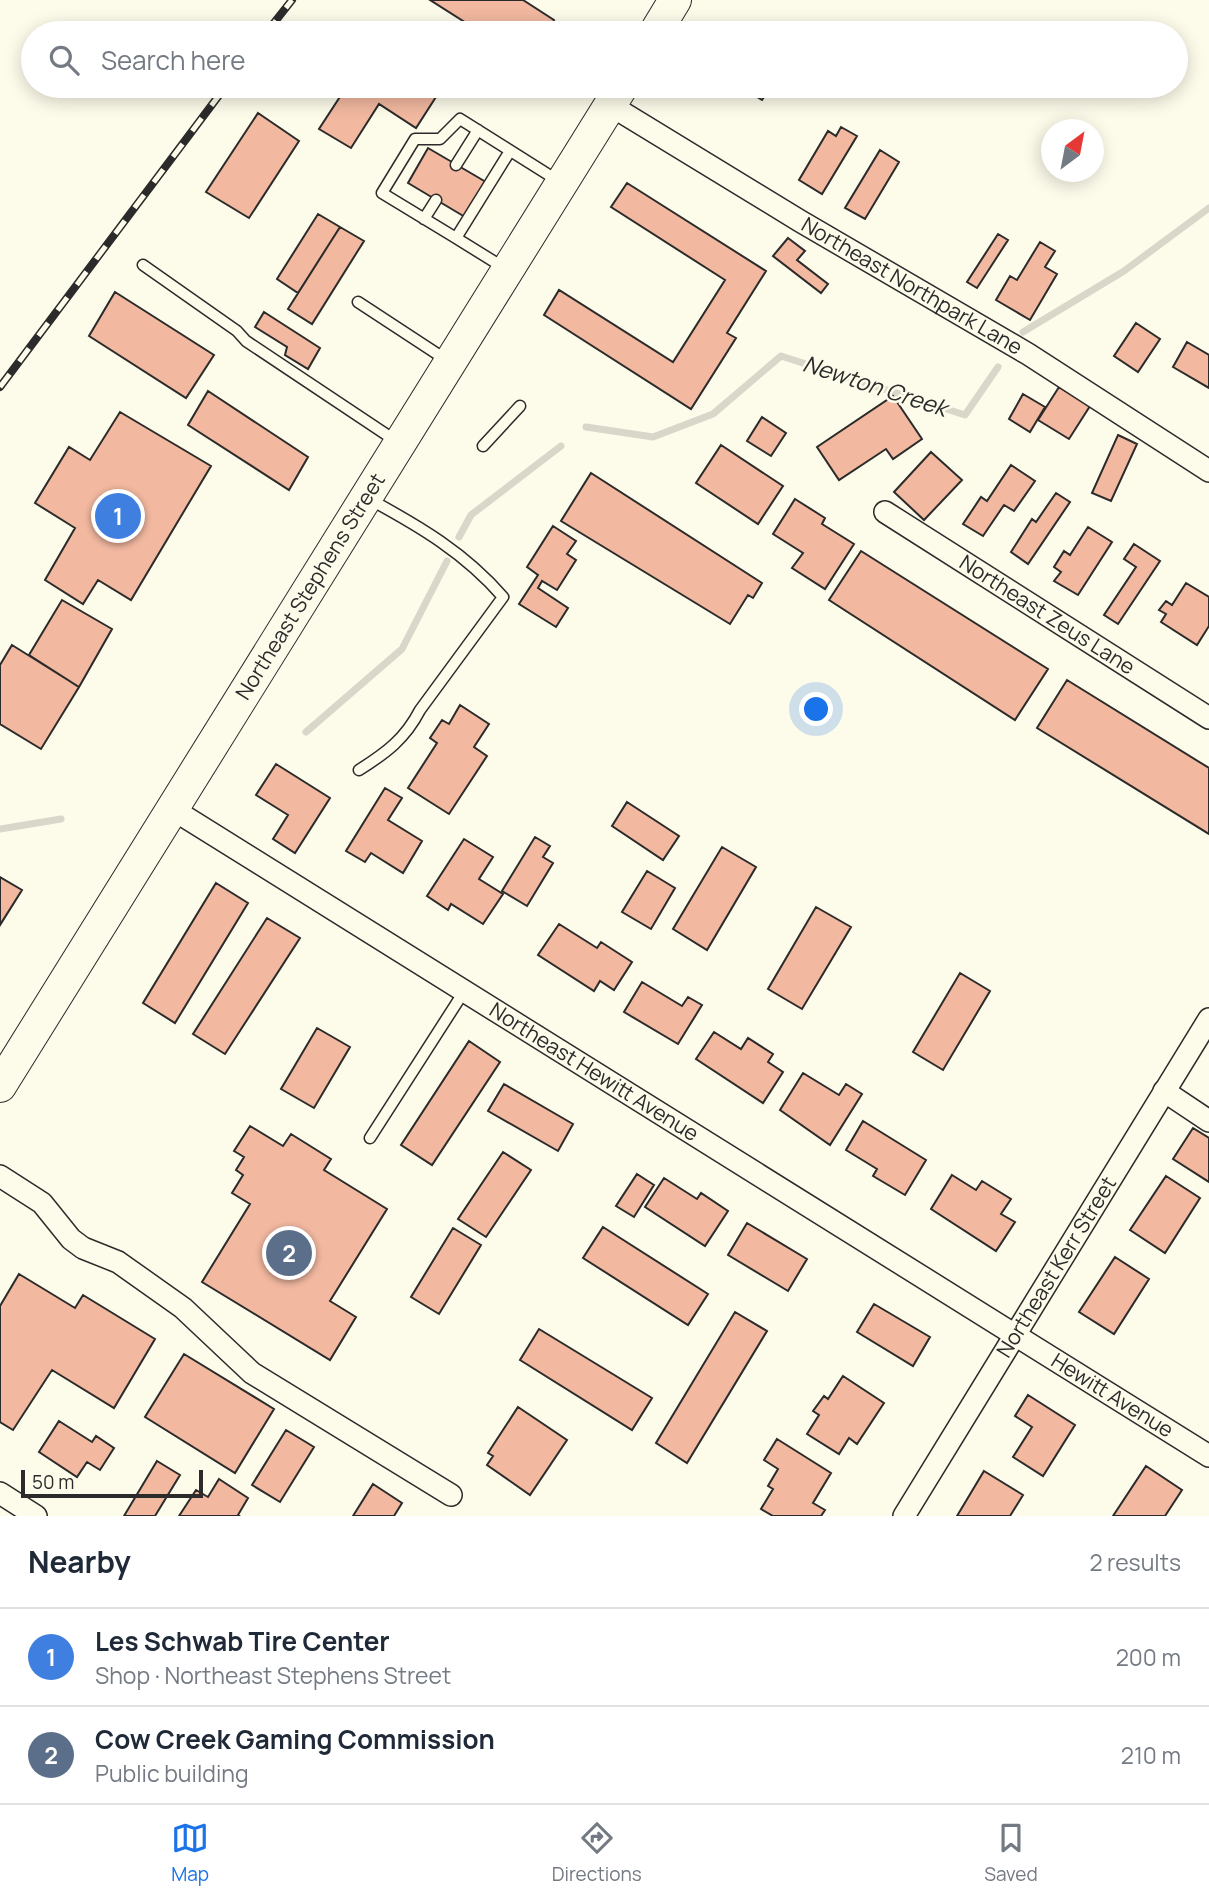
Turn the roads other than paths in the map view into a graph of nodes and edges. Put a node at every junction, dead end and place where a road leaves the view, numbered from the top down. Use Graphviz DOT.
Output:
graph roads {
  1 [pos="675,0"];
  2 [pos="662,21"];
  3 [pos="614,98"];
  4 [pos="620,98"];
  5 [pos="478,130"];
  6 [pos="510,151"];
  7 [pos="456,165"];
  8 [pos="562,184"];
  9 [pos="436,200"];
  10 [pos="424,219"];
  11 [pos="456,238"];
  12 [pos="143,265"];
  13 [pos="508,270"];
  14 [pos="358,302"];
  15 [pos="450,362"];
  16 [pos="520,407"];
  17 [pos="400,443"];
  18 [pos="483,446"];
  19 [pos="1209,471"];
  20 [pos="366,497"];
  21 [pos="885,512"];
  22 [pos="1209,718"];
  23 [pos="359,769"];
  24 [pos="174,810"];
  25 [pos="465,990"];
  26 [pos="1209,1018"];
  27 [pos="0,1086"];
  28 [pos="1164,1091"];
  29 [pos="1209,1121"];
  30 [pos="370,1138"];
  31 [pos="0,1176"];
  32 [pos="1016,1333"];
  33 [pos="1209,1456"];
  34 [pos="0,1493"];
  35 [pos="451,1495"];
  36 [pos="36,1516"];
  37 [pos="904,1516"];
  1 -- 2 [label="main road"];
  3 -- 8 [label="main road, Northeast Stephens Street"];
  4 -- 19 [label="street, Northeast Northpark Lane"];
  5 -- 6 [label="lane"];
  5 -- 7 [label="lane"];
  5 -- 10 [label="lane"];
  6 -- 8 [label="lane"];
  6 -- 11 [label="lane"];
  8 -- 13 [label="main road, Northeast Stephens Street"];
  9 -- 10 [label="lane"];
  10 -- 11 [label="lane"];
  11 -- 13 [label="lane"];
  12 -- 17 [label="lane"];
  13 -- 15 [label="main road, Northeast Stephens Street"];
  14 -- 15 [label="lane"];
  15 -- 17 [label="main road, Northeast Stephens Street"];
  16 -- 18 [label="lane"];
  17 -- 20 [label="main road, Northeast Stephens Street"];
  20 -- 23 [label="lane"];
  20 -- 24 [label="main road, Northeast Stephens Street"];
  21 -- 22 [label="street, Northeast Zeus Lane"];
  24 -- 25 [label="street, Northeast Hewitt Avenue"];
  24 -- 27 [label="main road, Northeast Stephens Street"];
  25 -- 30 [label="lane"];
  25 -- 32 [label="street, Northeast Hewitt Avenue"];
  26 -- 28 [label="street, Northeast Kerr Street"];
  28 -- 29 [label="street"];
  28 -- 32 [label="street, Northeast Kerr Street"];
  31 -- 35 [label="street"];
  32 -- 33 [label="street, Hewitt Avenue"];
  32 -- 37 [label="street, Northeast Kerr Street"];
  34 -- 36 [label="street"];
}
